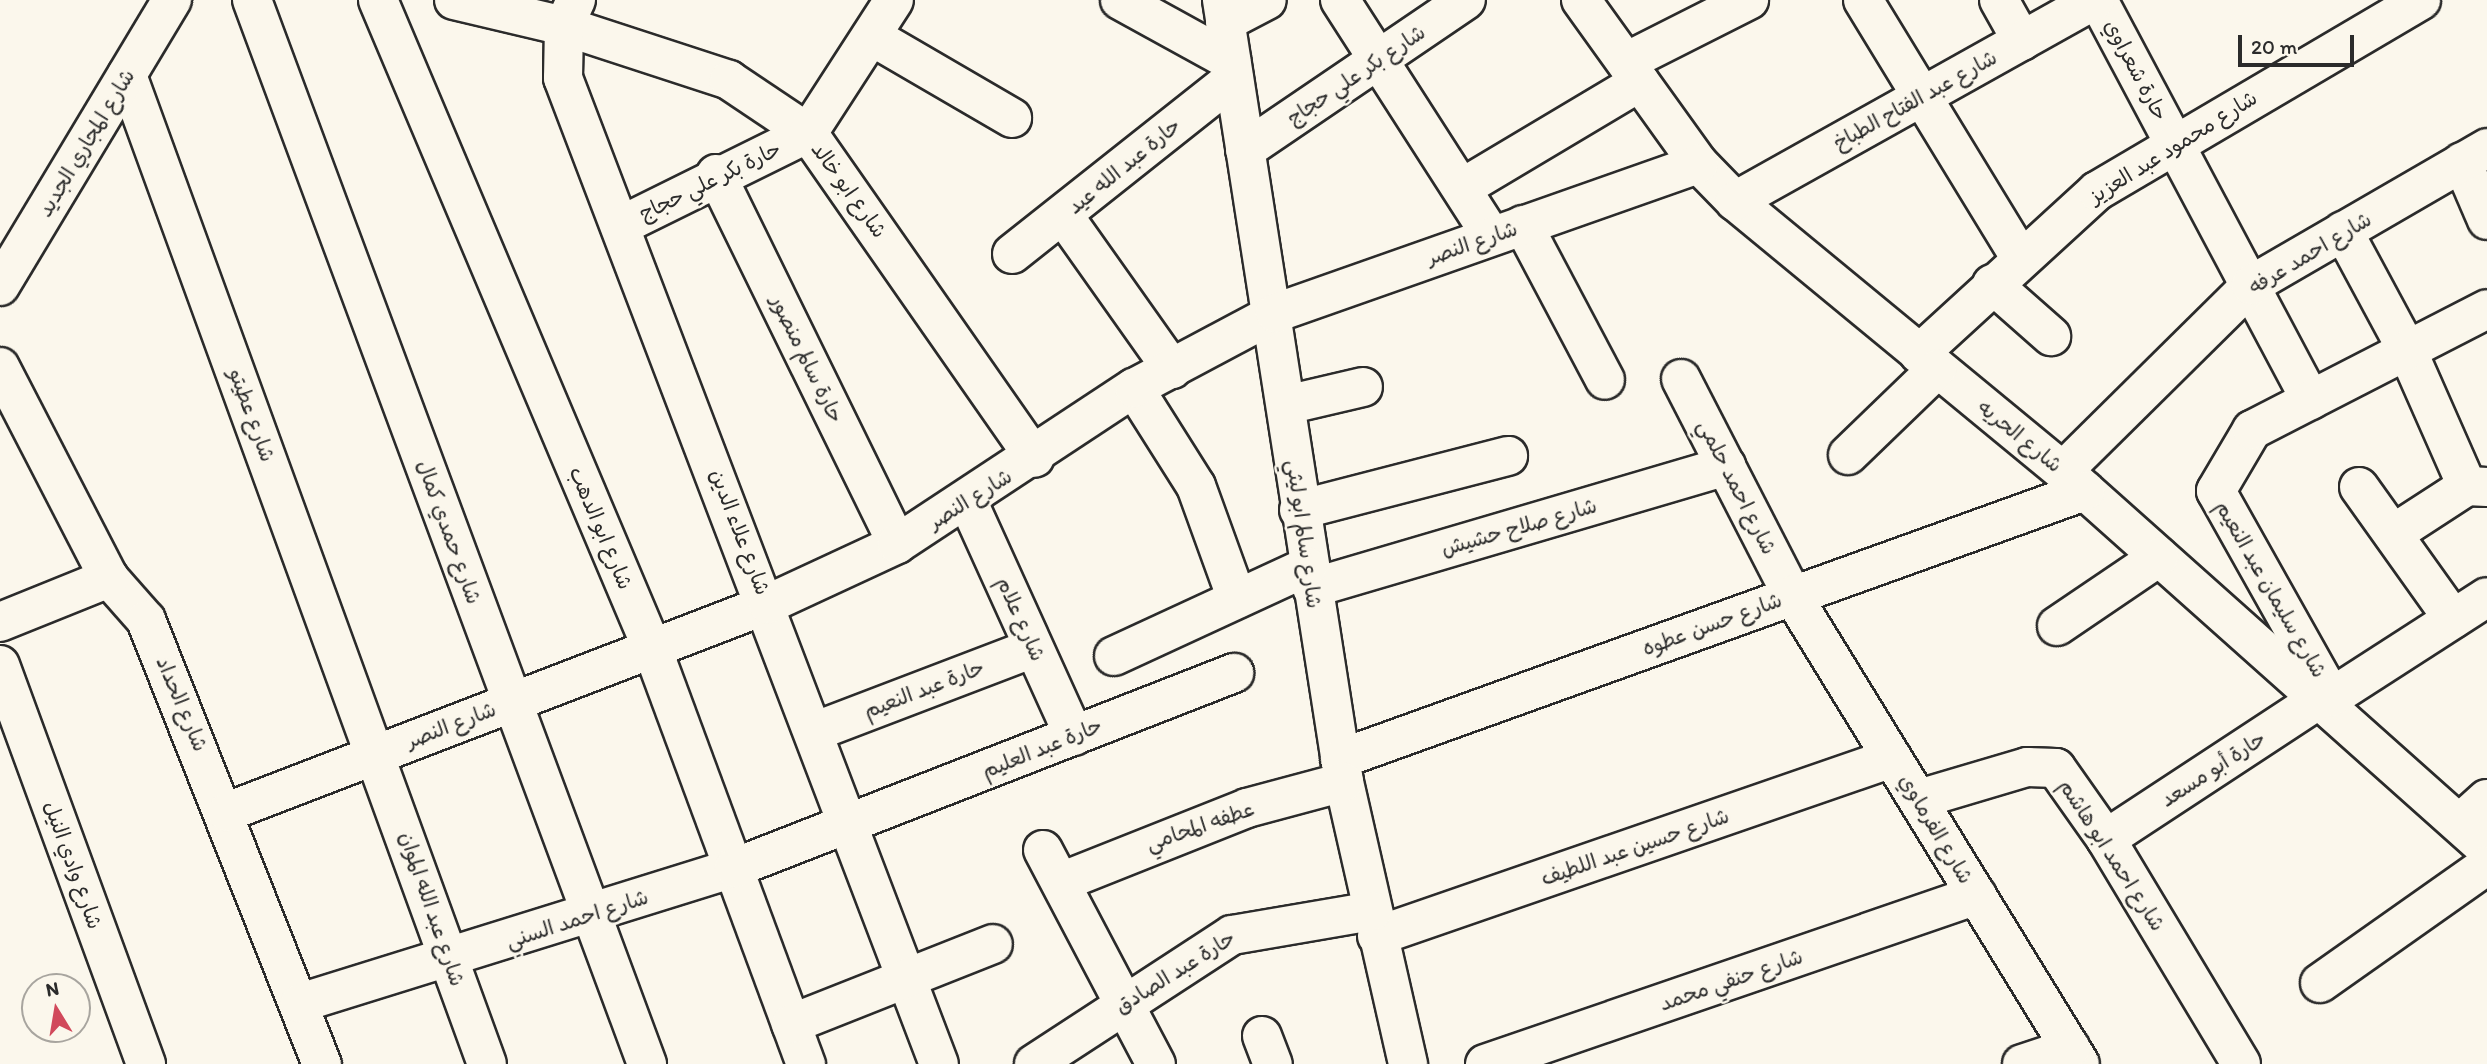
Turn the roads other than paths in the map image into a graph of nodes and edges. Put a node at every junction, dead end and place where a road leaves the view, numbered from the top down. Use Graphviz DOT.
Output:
graph roads {
  1 [pos="172,0"];
  2 [pos="252,0"];
  3 [pos="378,0"];
  4 [pos="454,0"];
  5 [pos="894,0"];
  6 [pos="1120,0"];
  7 [pos="1267,0"];
  8 [pos="1340,0"];
  9 [pos="1466,0"];
  10 [pos="1581,0"];
  11 [pos="1749,0"];
  12 [pos="1863,0"];
  13 [pos="1999,0"];
  14 [pos="2097,0"];
  15 [pos="2421,0"];
  16 [pos="1224,11"];
  17 [pos="570,13"];
  18 [pos="873,37"];
  19 [pos="2022,41"];
  20 [pos="1378,61"];
  21 [pos="1233,69"];
  22 [pos="1633,72"];
  23 [pos="127,75"];
  24 [pos="1921,96"];
  25 [pos="1012,118"];
  26 [pos="808,134"];
  27 [pos="2174,142"];
  28 [pos="1245,150"];
  29 [pos="2474,155"];
  30 [pos="1699,164"];
  31 [pos="716,174"];
  32 [pos="1462,188"];
  33 [pos="1735,201"];
  34 [pos="1063,215"];
  35 [pos="2487,220"];
  36 [pos="620,226"];
  37 [pos="1507,230"];
  38 [pos="2343,232"];
  39 [pos="1012,254"];
  40 [pos="2020,257"];
  41 [pos="1992,284"];
  42 [pos="2251,285"];
  43 [pos="0,286"];
  44 [pos="2487,309"];
  45 [pos="1275,313"];
  46 [pos="2051,336"];
  47 [pos="2407,350"];
  48 [pos="1928,361"];
  49 [pos="0,367"];
  50 [pos="1172,369"];
  51 [pos="1681,379"];
  52 [pos="1605,380"];
  53 [pos="1363,387"];
  54 [pos="1134,388"];
  55 [pos="2311,400"];
  56 [pos="1286,405"];
  57 [pos="1848,455"];
  58 [pos="1508,457"];
  59 [pos="1035,458"];
  60 [pos="1726,466"];
  61 [pos="2074,481"];
  62 [pos="2359,486"];
  63 [pos="2477,486"];
  64 [pos="968,502"];
  65 [pos="1299,510"];
  66 [pos="2393,534"];
  67 [pos="897,544"];
  68 [pos="2159,557"];
  69 [pos="1309,577"];
  70 [pos="109,578"];
  71 [pos="1792,596"];
  72 [pos="2487,597"];
  73 [pos="1237,599"];
  74 [pos="768,604"];
  75 [pos="2453,619"];
  76 [pos="0,622"];
  77 [pos="2057,626"];
  78 [pos="652,648"];
  79 [pos="1033,648"];
  80 [pos="1114,656"];
  81 [pos="0,665"];
  82 [pos="1234,673"];
  83 [pos="512,702"];
  84 [pos="2333,706"];
  85 [pos="816,731"];
  86 [pos="1074,736"];
  87 [pos="377,754"];
  88 [pos="1892,758"];
  89 [pos="1342,771"];
  90 [pos="1919,799"];
  91 [pos="2473,811"];
  92 [pos="227,812"];
  93 [pos="851,825"];
  94 [pos="2106,839"];
  95 [pos="2487,849"];
  96 [pos="2487,865"];
  97 [pos="734,868"];
  98 [pos="1977,895"];
  99 [pos="593,915"];
  100 [pos="1374,923"];
  101 [pos="993,944"];
  102 [pos="449,958"];
  103 [pos="907,980"];
  104 [pos="2320,983"];
  105 [pos="1128,1002"];
  106 [pos="300,1003"];
  107 [pos="792,1024"];
  108 [pos="2075,1056"];
  109 [pos="146,1064"];
  110 [pos="322,1064"];
  111 [pos="487,1064"];
  112 [pos="647,1064"];
  113 [pos="806,1064"];
  114 [pos="939,1064"];
  115 [pos="1034,1064"];
  116 [pos="1156,1064"];
  117 [pos="1408,1064"];
  118 [pos="1485,1064"];
  119 [pos="2022,1064"];
  120 [pos="2241,1064"];
  1 -- 23 [label="street, شارع المجاري الجديد"];
  2 -- 83 [label="street, شارع حمدي كمال"];
  3 -- 78 [label="street, شارع ابو الدهب"];
  4 -- 17 [label="street, شارع ابو خالد"];
  5 -- 18 [label="street"];
  6 -- 21 [label="street"];
  7 -- 16 [label="street"];
  8 -- 20 [label="street"];
  9 -- 20 [label="street, شارع بكر علي حجاج"];
  10 -- 22 [label="street, شارع الحريه"];
  11 -- 22 [label="street"];
  12 -- 24 [label="street"];
  13 -- 19 [label="street"];
  14 -- 19 [label="street, شارع عبد الفتاح الطباخ"];
  14 -- 27 [label="street, حارة شعراوي"];
  15 -- 27 [label="street, شارع محمود عبد العزيز"];
  16 -- 21 [label="street, شارع سالم ابو ليثي"];
  17 -- 26 [label="street, شارع ابو خالد"];
  17 -- 36 [label="street, شارع علاء الدين"];
  18 -- 25 [label="street"];
  18 -- 26 [label="street"];
  19 -- 24 [label="street, شارع عبد الفتاح الطباخ"];
  20 -- 28 [label="street, شارع بكر علي حجاج"];
  20 -- 32 [label="street"];
  21 -- 28 [label="street, شارع سالم ابو ليثي"];
  21 -- 34 [label="street, حارة عبد الله عيد"];
  22 -- 30 [label="street, شارع الحريه"];
  22 -- 32 [label="street"];
  23 -- 43 [label="street, شارع المجاري الجديد"];
  23 -- 87 [label="street, شارع عطيتو"];
  24 -- 33 [label="street, شارع عبد الفتاح الطباخ"];
  24 -- 40 [label="street"];
  26 -- 31 [label="street, حارة بكر علي حجاج"];
  26 -- 59 [label="street, شارع ابو خالد"];
  27 -- 40 [label="street, شارع محمود عبد العزيز"];
  27 -- 42 [label="street, حارة شعراوي"];
  28 -- 45 [label="street, شارع سالم ابو ليثي"];
  29 -- 35 [label="street"];
  29 -- 38 [label="street, شارع احمد عرفه"];
  30 -- 33 [label="street, شارع الحريه"];
  30 -- 37 [label="street, شارع النصر"];
  31 -- 36 [label="street, حارة بكر علي حجاج"];
  31 -- 67 [label="street, حارة سالم منصور"];
  32 -- 37 [label="street"];
  33 -- 48 [label="street, شارع الحريه"];
  34 -- 39 [label="street, حارة عبد الله عيد"];
  34 -- 50 [label="street"];
  36 -- 74 [label="street, شارع علاء الدين"];
  37 -- 45 [label="street, شارع النصر"];
  37 -- 52 [label="street"];
  38 -- 42 [label="street, شارع احمد عرفه"];
  38 -- 47 [label="street"];
  40 -- 41 [label="street, شارع محمود عبد العزيز"];
  41 -- 46 [label="street"];
  41 -- 48 [label="street, شارع محمود عبد العزيز"];
  42 -- 55 [label="street, حارة شعراوي"];
  42 -- 61 [label="street, شارع احمد عرفه"];
  44 -- 47 [label="street, شارع سليمان عبد النعيم"];
  45 -- 50 [label="street, شارع النصر"];
  45 -- 56 [label="street, شارع سالم ابو ليثي"];
  47 -- 55 [label="street, شارع سليمان عبد النعيم"];
  47 -- 63 [label="street"];
  48 -- 57 [label="street, شارع محمود عبد العزيز"];
  48 -- 61 [label="street, شارع الحريه"];
  49 -- 70 [label="street, شارع الحداد"];
  50 -- 54 [label="street, شارع النصر"];
  51 -- 60 [label="street, شارع احمد حلمي"];
  53 -- 56 [label="street"];
  54 -- 59 [label="street, شارع النصر"];
  54 -- 73 [label="street"];
  55 -- 84 [label="street, شارع سليمان عبد النعيم"];
  56 -- 65 [label="street, شارع سالم ابو ليثي"];
  58 -- 65 [label="street"];
  59 -- 64 [label="street, شارع النصر"];
  60 -- 69 [label="street, شارع صلاح حشيش"];
  60 -- 71 [label="street, شارع احمد حلمي"];
  61 -- 68 [label="street, شارع الحريه"];
  61 -- 71 [label="street, شارع حسن عطوه"];
  62 -- 66 [label="street"];
  63 -- 66 [label="street"];
  64 -- 67 [label="street, شارع النصر"];
  64 -- 79 [label="street, شارع علام"];
  65 -- 69 [label="street, شارع سالم ابو ليثي"];
  66 -- 75 [label="street"];
  67 -- 74 [label="street, شارع النصر"];
  68 -- 77 [label="street"];
  68 -- 84 [label="street, شارع الحريه"];
  69 -- 73 [label="street, شارع صلاح حشيش"];
  69 -- 89 [label="street, شارع سالم ابو ليثي"];
  70 -- 76 [label="street"];
  70 -- 92 [label="street, شارع الحداد"];
  71 -- 88 [label="street, شارع الفرماوي"];
  71 -- 89 [label="street, شارع حسن عطوه"];
  72 -- 75 [label="street, حارة أبو مسعد"];
  73 -- 80 [label="street, شارع صلاح حشيش"];
  74 -- 78 [label="street, شارع النصر"];
  74 -- 85 [label="street, شارع علاء الدين"];
  75 -- 84 [label="street, حارة أبو مسعد"];
  78 -- 83 [label="street, شارع النصر"];
  78 -- 97 [label="street, شارع ابو الدهب"];
  79 -- 85 [label="street, حارة عبد النعيم"];
  79 -- 86 [label="street, شارع علام"];
  81 -- 109 [label="street, شارع وادي النيل"];
  82 -- 86 [label="street, حارة عبد العليم"];
  83 -- 87 [label="street, شارع النصر"];
  83 -- 99 [label="street, شارع حمدي كمال"];
  84 -- 91 [label="street, شارع الحريه"];
  84 -- 94 [label="street, حارة أبو مسعد"];
  85 -- 93 [label="street, شارع علاء الدين"];
  86 -- 93 [label="street, حارة عبد العليم"];
  87 -- 92 [label="street, شارع النصر"];
  87 -- 102 [label="street, شارع عبد الله الموان"];
  88 -- 90 [label="street, شارع الفرماوي"];
  88 -- 100 [label="street, شارع حسين عبد اللطيف"];
  89 -- 100 [label="street, شارع سالم ابو ليثي"];
  89 -- 105 [label="street, عطفه المحامي"];
  90 -- 94 [label="street, شارع احمد ابو هاشم"];
  90 -- 98 [label="street, شارع الفرماوي"];
  91 -- 95 [label="street, شارع الحريه"];
  92 -- 106 [label="street, شارع الحداد"];
  93 -- 97 [label="street, شارع احمد السني"];
  93 -- 103 [label="street, شارع علاء الدين"];
  94 -- 120 [label="street, شارع احمد ابو هاشم"];
  96 -- 104 [label="street"];
  97 -- 99 [label="street, شارع احمد السني"];
  97 -- 107 [label="street, شارع ابو الدهب"];
  98 -- 108 [label="street, شارع الفرماوي"];
  98 -- 118 [label="street, شارع حنفي محمد"];
  99 -- 102 [label="street, شارع احمد السني"];
  99 -- 112 [label="street, شارع حمدي كمال"];
  100 -- 105 [label="street, حارة عبد الصادق"];
  100 -- 117 [label="street, شارع سالم ابو ليثي"];
  101 -- 103 [label="street"];
  102 -- 106 [label="street, شارع احمد السني"];
  102 -- 111 [label="street, شارع عبد الله الموان"];
  103 -- 107 [label="street"];
  103 -- 114 [label="street, شارع علاء الدين"];
  105 -- 115 [label="street, حارة عبد الصادق"];
  105 -- 116 [label="street"];
  106 -- 110 [label="street, شارع الحداد"];
  107 -- 113 [label="street, شارع ابو الدهب"];
  108 -- 119 [label="street"];
}
